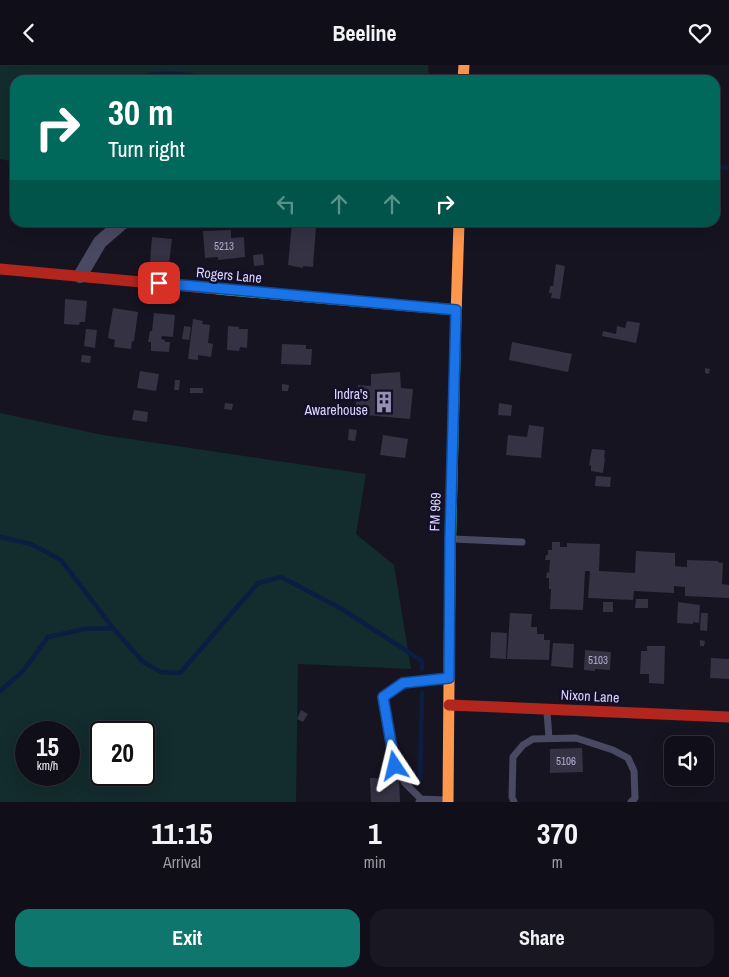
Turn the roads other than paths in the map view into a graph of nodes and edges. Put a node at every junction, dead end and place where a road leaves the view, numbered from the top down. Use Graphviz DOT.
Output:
graph roads {
  1 [pos="117,227"];
  2 [pos="459,227"];
  3 [pos="0,269"];
  4 [pos="80,277"];
  5 [pos="456,310"];
  6 [pos="450,539"];
  7 [pos="522,542"];
  8 [pos="449,678"];
  9 [pos="449,705"];
  10 [pos="547,709"];
  11 [pos="729,717"];
  12 [pos="549,738"];
  13 [pos="420,801"];
  14 [pos="448,801"];
  15 [pos="514,802"];
  16 [pos="632,802"];
  1 -- 4 [label="street"];
  2 -- 5 [label="street, FM 969 / FM 969"];
  3 -- 4 [label="street, Rogers Lane"];
  4 -- 5 [label="street, Rogers Lane"];
  5 -- 6 [label="street, FM 969 / FM 969"];
  6 -- 7 [label="lane"];
  6 -- 8 [label="street, FM 969 / FM 969"];
  8 -- 9 [label="street, FM 969 / FM 969"];
  8 -- 13 [label="lane"];
  9 -- 10 [label="street, Nixon Lane"];
  9 -- 14 [label="street, FM 969 / FM 969"];
  10 -- 11 [label="street, Nixon Lane"];
  10 -- 12 [label="lane"];
  12 -- 15 [label="lane"];
  12 -- 16 [label="lane"];
  13 -- 14 [label="lane"];
}
